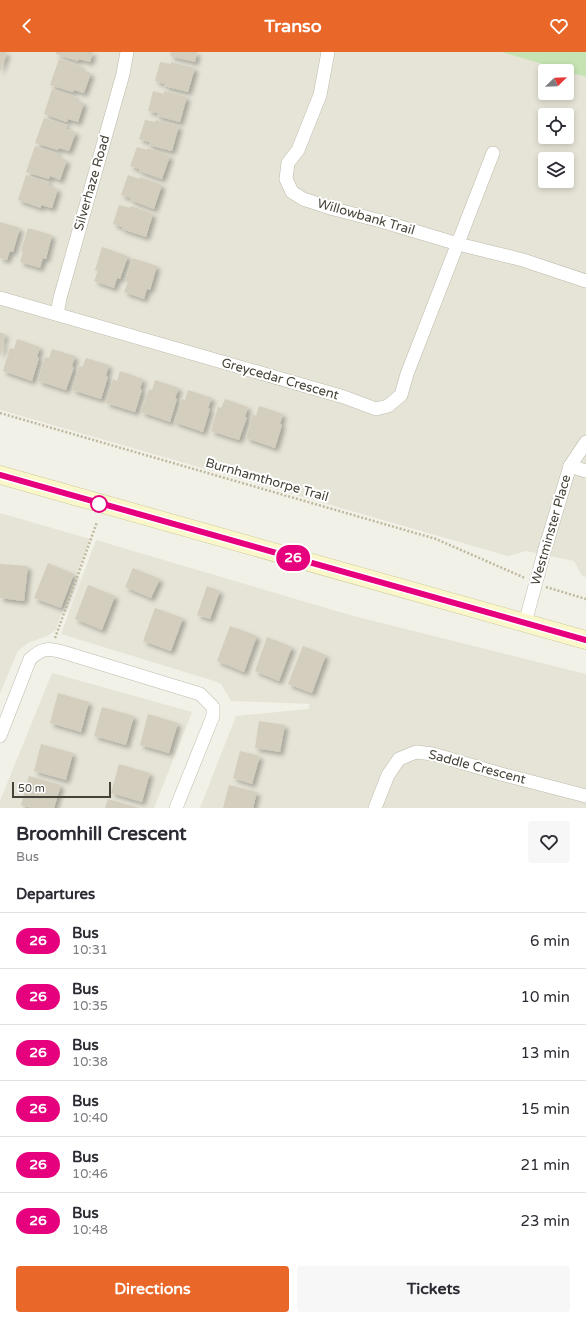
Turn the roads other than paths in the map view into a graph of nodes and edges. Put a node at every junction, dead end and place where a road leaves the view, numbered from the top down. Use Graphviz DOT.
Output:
graph roads {
  1 [pos="127,52"];
  2 [pos="328,52"];
  3 [pos="493,153"];
  4 [pos="458,244"];
  5 [pos="586,281"];
  6 [pos="0,298"];
  7 [pos="57,314"];
  8 [pos="586,442"];
  9 [pos="570,466"];
  10 [pos="586,471"];
  11 [pos="0,476"];
  12 [pos="525,624"];
  13 [pos="586,640"];
  14 [pos="0,736"];
  15 [pos="586,796"];
  16 [pos="176,808"];
  17 [pos="375,808"];
  1 -- 7 [label="street, Silverhaze Road"];
  2 -- 4 [label="street, Willowbank Trail"];
  3 -- 4 [label="street, Greycedar Crescent"];
  4 -- 5 [label="street, Willowbank Trail"];
  4 -- 7 [label="street, Greycedar Crescent"];
  6 -- 7 [label="street, Greycedar Crescent"];
  8 -- 9 [label="street, Westminster Place"];
  9 -- 10 [label="street"];
  9 -- 12 [label="street, Westminster Place"];
  11 -- 12 [label="main road"];
  12 -- 13 [label="main road"];
  14 -- 16 [label="street"];
  15 -- 17 [label="street, Saddle Crescent"];
}
